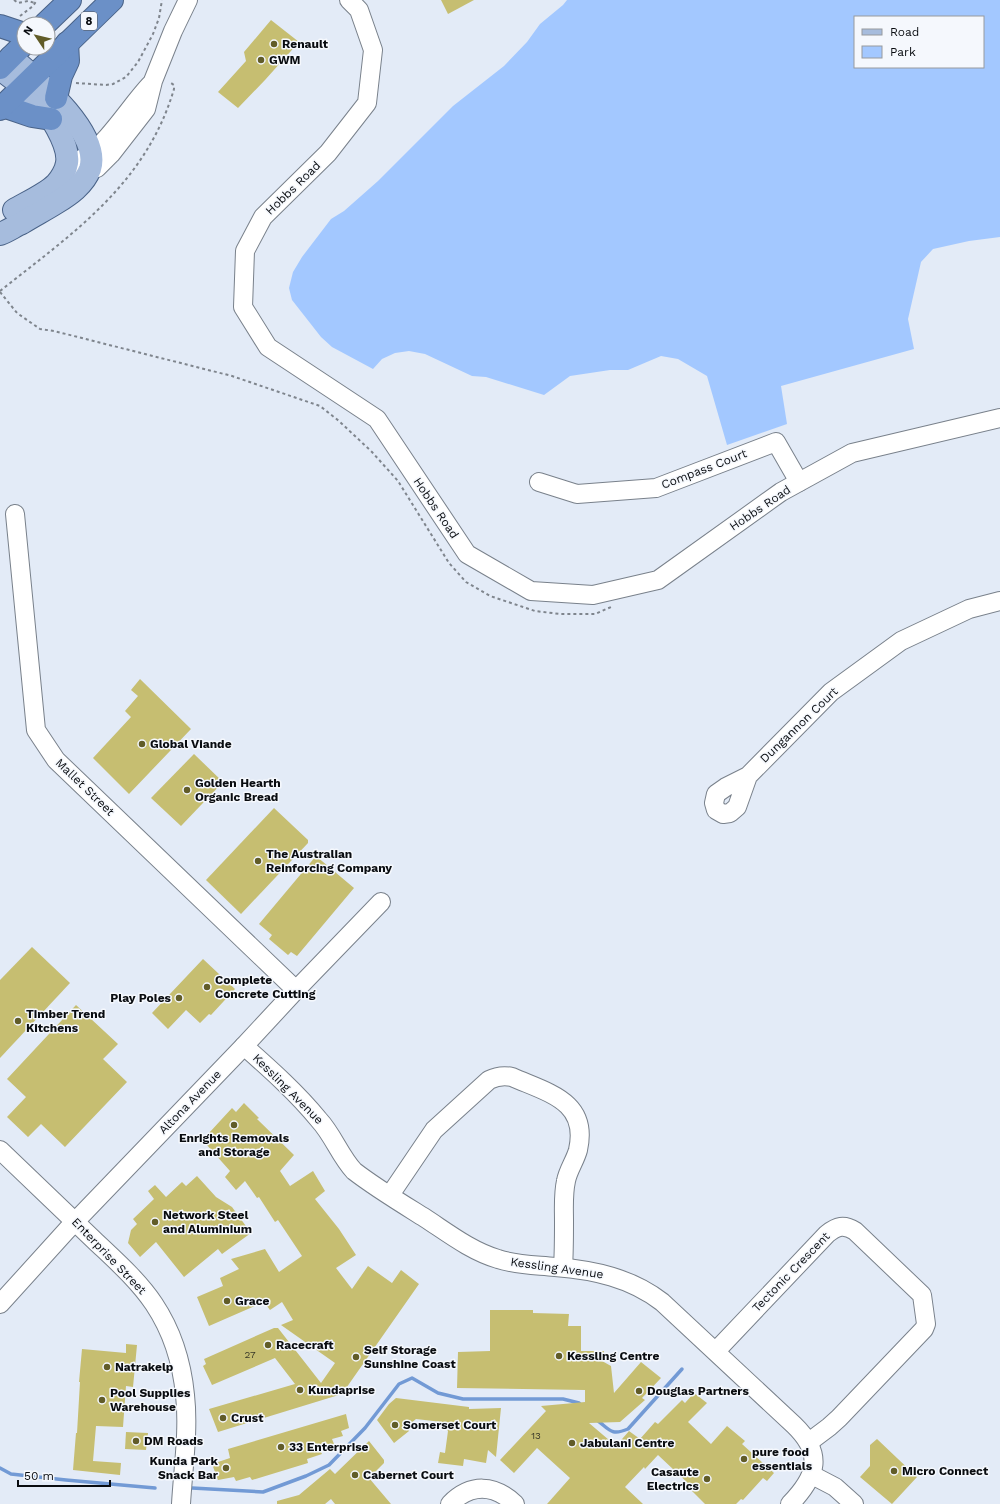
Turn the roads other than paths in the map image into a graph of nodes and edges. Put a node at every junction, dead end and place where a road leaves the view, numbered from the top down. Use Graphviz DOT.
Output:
graph roads {
  1 [pos="70,0"];
  2 [pos="112,0"];
  3 [pos="188,0"];
  4 [pos="349,0"];
  5 [pos="53,16"];
  6 [pos="67,43"];
  7 [pos="7,57"];
  8 [pos="28,82"];
  9 [pos="56,98"];
  10 [pos="2,107"];
  11 [pos="51,119"];
  12 [pos="90,162"];
  13 [pos="66,167"];
  14 [pos="0,219"];
  15 [pos="0,234"];
  16 [pos="1000,418"];
  17 [pos="539,482"];
  18 [pos="799,482"];
  19 [pos="15,514"];
  20 [pos="1000,601"];
  21 [pos="748,776"];
  22 [pos="381,902"];
  23 [pos="296,990"];
  24 [pos="244,1046"];
  25 [pos="0,1150"];
  26 [pos="390,1195"];
  27 [pos="75,1222"];
  28 [pos="563,1267"];
  29 [pos="0,1304"];
  30 [pos="716,1351"];
  31 [pos="809,1442"];
  32 [pos="812,1475"];
  33 [pos="181,1504"];
  34 [pos="450,1504"];
  35 [pos="515,1504"];
  36 [pos="790,1504"];
  37 [pos="854,1504"];
  1 -- 5 [label="highway, 8"];
  2 -- 6 [label="highway, 8"];
  3 -- 12 [label="street"];
  4 -- 18 [label="street, Hobbs Road"];
  6 -- 8 [label="highway, 8"];
  6 -- 9 [label="highway"];
  7 -- 8 [label="main road"];
  8 -- 9 [label="main road"];
  8 -- 10 [label="highway, 8"];
  8 -- 11 [label="main road"];
  9 -- 12 [label="main road"];
  10 -- 11 [label="highway"];
  11 -- 13 [label="main road"];
  12 -- 13 [label="street"];
  12 -- 15 [label="main road"];
  13 -- 14 [label="main road"];
  16 -- 18 [label="street, Hobbs Road"];
  17 -- 18 [label="street, Compass Court"];
  19 -- 23 [label="street, Mallet Street"];
  20 -- 21 [label="street, Dungannon Court"];
  22 -- 23 [label="street, Altona Avenue"];
  23 -- 24 [label="street, Altona Avenue"];
  24 -- 26 [label="street, Kessling Avenue"];
  24 -- 27 [label="street, Altona Avenue"];
  25 -- 27 [label="street, Enterprise Street"];
  26 -- 28 [label="street, Kessling Avenue"];
  26 -- 28 [label="street"];
  27 -- 29 [label="street, Altona Avenue"];
  27 -- 33 [label="street, Enterprise Street"];
  28 -- 30 [label="street, Kessling Avenue"];
  30 -- 31 [label="street, Kessling Avenue"];
  30 -- 31 [label="street, Tectonic Crescent"];
  31 -- 32 [label="street, Kessling Avenue"];
  32 -- 36 [label="street"];
  32 -- 37 [label="street"];
  34 -- 35 [label="street"];
}
